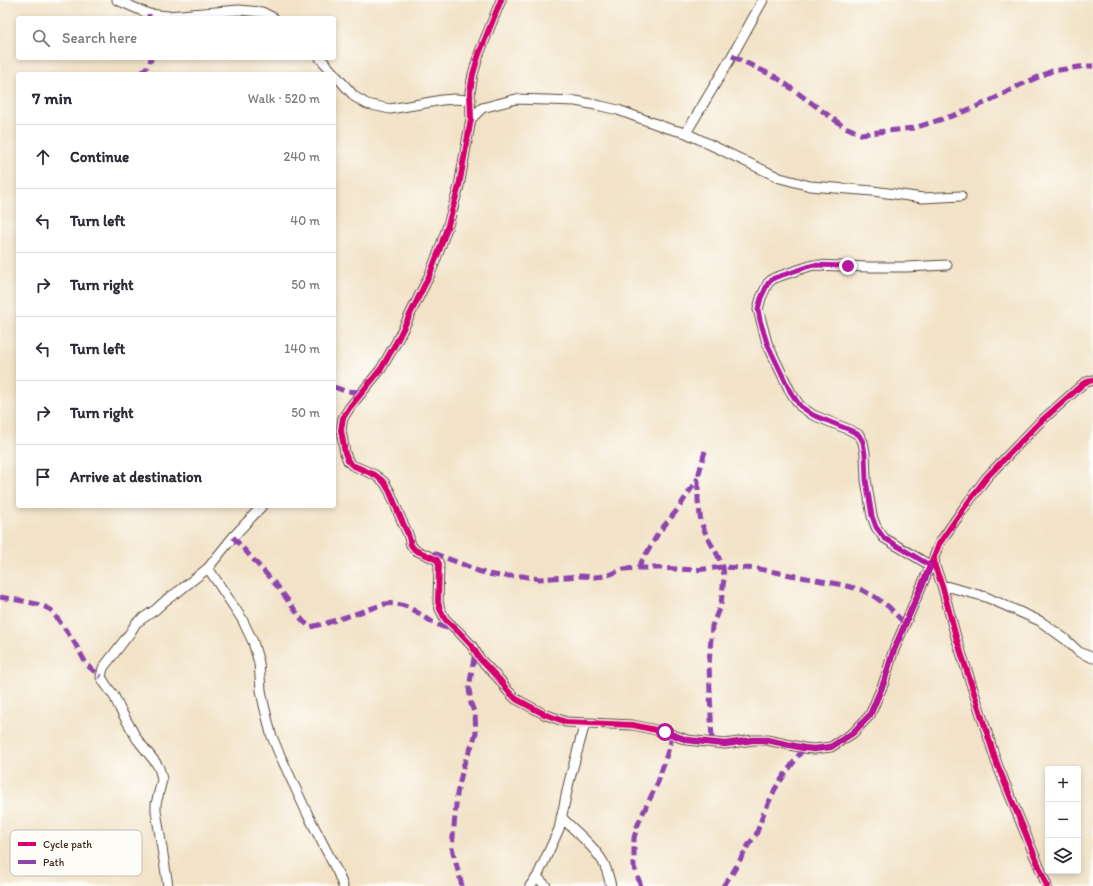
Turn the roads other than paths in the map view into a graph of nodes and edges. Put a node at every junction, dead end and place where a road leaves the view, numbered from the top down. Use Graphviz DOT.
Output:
graph roads {
  1 [pos="502,0"];
  2 [pos="763,0"];
  3 [pos="122,1"];
  4 [pos="168,16"];
  5 [pos="168,16"];
  6 [pos="270,16"];
  7 [pos="322,60"];
  8 [pos="333,72"];
  9 [pos="336,75"];
  10 [pos="471,100"];
  11 [pos="471,119"];
  12 [pos="686,133"];
  13 [pos="961,196"];
  14 [pos="947,265"];
  15 [pos="1093,380"];
  16 [pos="342,423"];
  17 [pos="336,428"];
  18 [pos="260,508"];
  19 [pos="933,561"];
  20 [pos="208,568"];
  21 [pos="942,585"];
  22 [pos="1093,658"];
  23 [pos="585,723"];
  24 [pos="561,817"];
  25 [pos="537,877"];
  26 [pos="168,886"];
  27 [pos="344,886"];
  28 [pos="530,886"];
  29 [pos="546,886"];
  30 [pos="611,886"];
  31 [pos="1047,886"];
  1 -- 10 [label="street"];
  2 -- 12 [label="street"];
  3 -- 4 [label="street"];
  5 -- 6 [label="street"];
  7 -- 8 [label="street"];
  9 -- 10 [label="street"];
  10 -- 11 [label="street"];
  11 -- 12 [label="street"];
  11 -- 16 [label="street"];
  12 -- 13 [label="street"];
  14 -- 19 [label="street"];
  15 -- 19 [label="street"];
  16 -- 17 [label="street"];
  16 -- 23 [label="street"];
  18 -- 20 [label="street"];
  19 -- 21 [label="street"];
  19 -- 23 [label="street"];
  20 -- 26 [label="street"];
  20 -- 27 [label="street"];
  21 -- 22 [label="street"];
  21 -- 31 [label="street"];
  23 -- 24 [label="street"];
  24 -- 25 [label="street"];
  24 -- 30 [label="street"];
  25 -- 28 [label="street"];
  25 -- 29 [label="street"];
}
